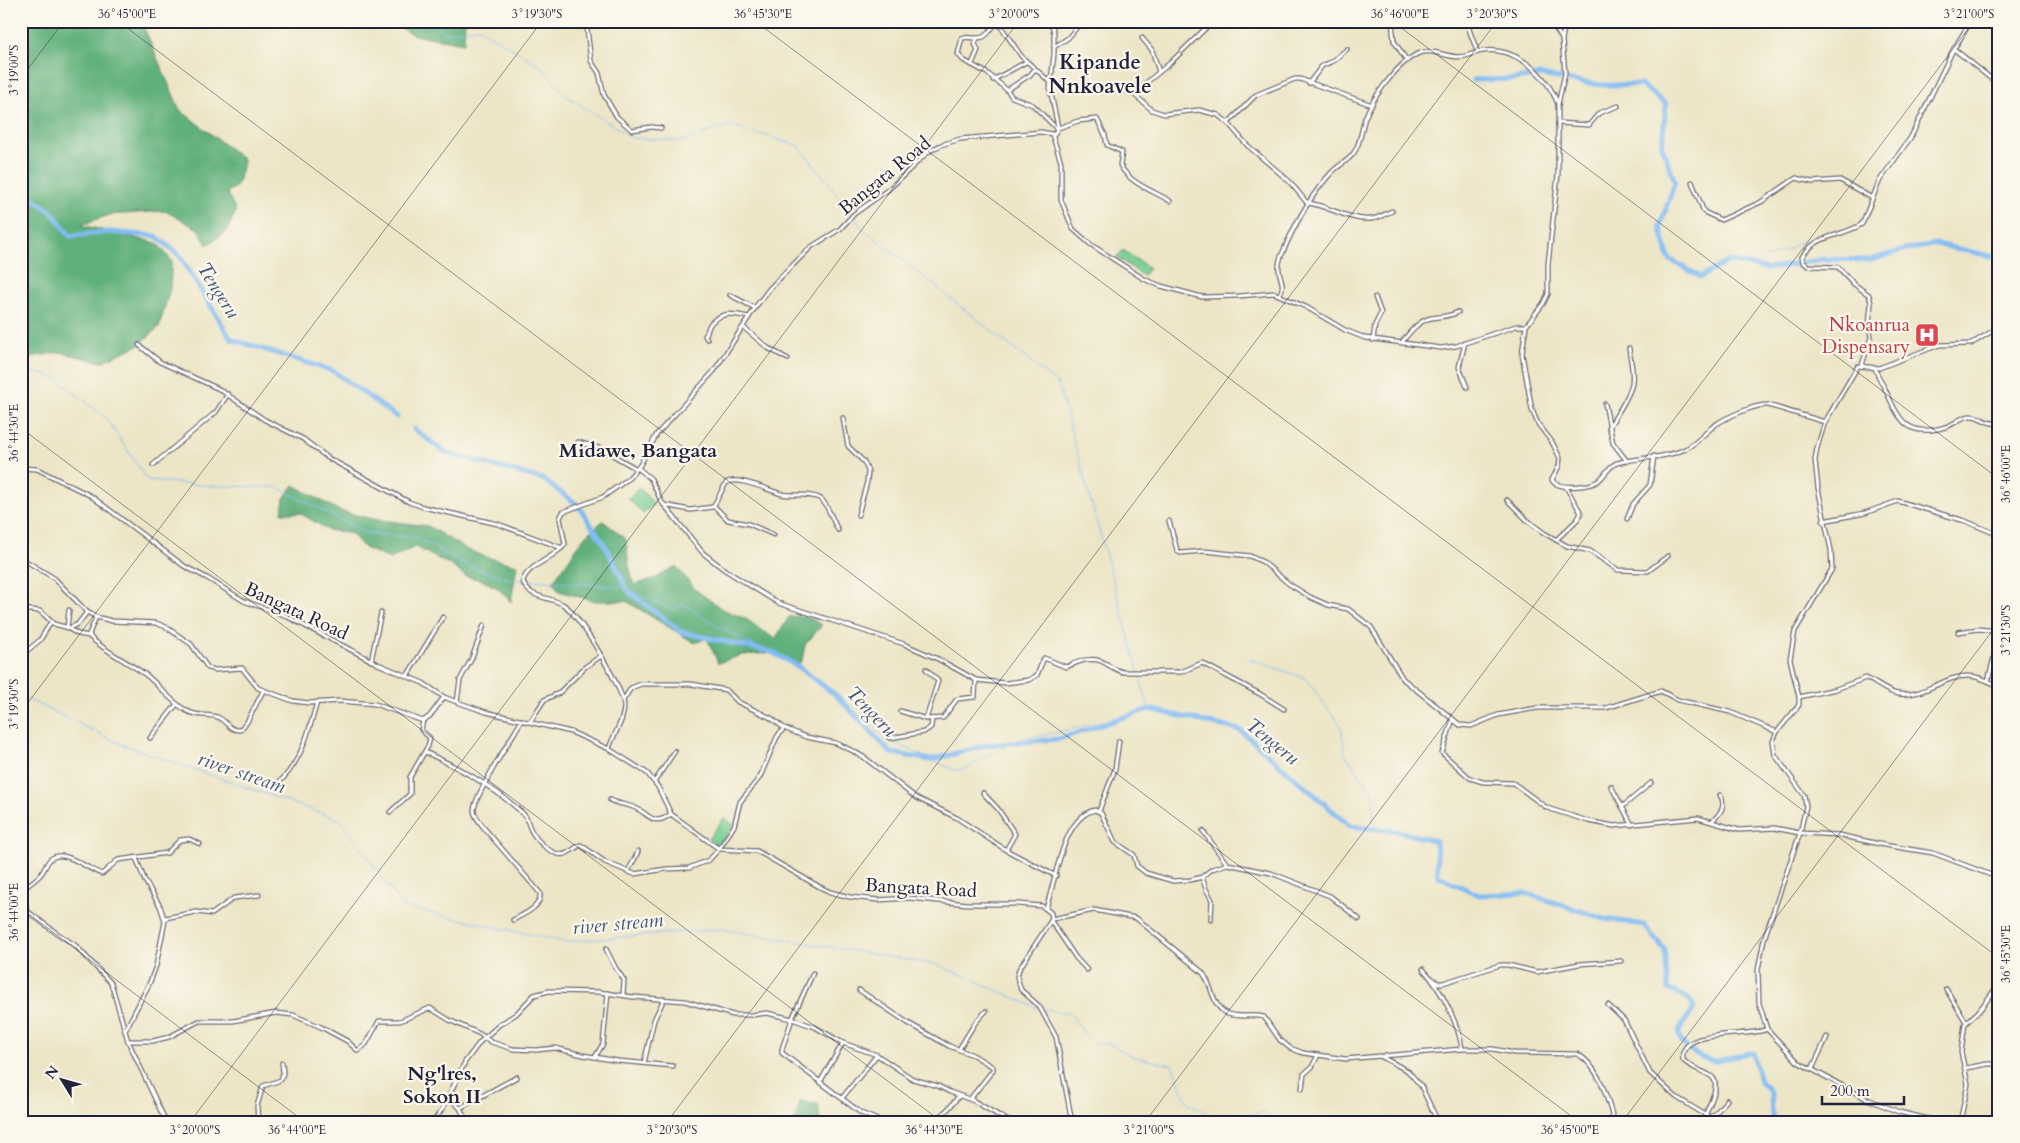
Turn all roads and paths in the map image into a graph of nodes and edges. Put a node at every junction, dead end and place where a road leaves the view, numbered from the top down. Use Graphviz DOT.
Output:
graph roads {
  1 [pos="586,21"];
  2 [pos="652,21"];
  3 [pos="1051,21"];
  4 [pos="1085,21"];
  5 [pos="1213,21"];
  6 [pos="1392,21"];
  7 [pos="1466,21"];
  8 [pos="1551,21"];
  9 [pos="1565,21"];
  10 [pos="1971,21"];
  11 [pos="998,22"];
  12 [pos="657,28"];
  13 [pos="977,38"];
  14 [pos="1142,38"];
  15 [pos="1562,40"];
  16 [pos="1054,47"];
  17 [pos="1347,48"];
  18 [pos="1954,49"];
  19 [pos="1477,51"];
  20 [pos="1407,60"];
  21 [pos="1026,62"];
  22 [pos="972,64"];
  23 [pos="1035,69"];
  24 [pos="1159,72"];
  25 [pos="993,80"];
  26 [pos="1050,82"];
  27 [pos="1309,83"];
  28 [pos="1999,86"];
  29 [pos="1007,90"];
  30 [pos="1134,93"];
  31 [pos="1558,104"];
  32 [pos="1372,105"];
  33 [pos="1618,106"];
  34 [pos="1228,123"];
  35 [pos="1558,123"];
  36 [pos="661,128"];
  37 [pos="1058,128"];
  38 [pos="1054,136"];
  39 [pos="1692,182"];
  40 [pos="1872,198"];
  41 [pos="1170,201"];
  42 [pos="1309,203"];
  43 [pos="1392,211"];
  44 [pos="730,295"];
  45 [pos="1279,295"];
  46 [pos="1376,297"];
  47 [pos="755,308"];
  48 [pos="1458,312"];
  49 [pos="749,318"];
  50 [pos="1526,326"];
  51 [pos="743,327"];
  52 [pos="1998,329"];
  53 [pos="707,339"];
  54 [pos="1373,340"];
  55 [pos="1402,342"];
  56 [pos="1465,343"];
  57 [pos="139,346"];
  58 [pos="1629,348"];
  59 [pos="788,359"];
  60 [pos="1862,365"];
  61 [pos="1875,368"];
  62 [pos="1466,388"];
  63 [pos="228,394"];
  64 [pos="1605,404"];
  65 [pos="843,418"];
  66 [pos="1825,422"];
  67 [pos="1999,423"];
  68 [pos="1609,428"];
  69 [pos="578,442"];
  70 [pos="1654,456"];
  71 [pos="1627,462"];
  72 [pos="153,465"];
  73 [pos="21,468"];
  74 [pos="637,469"];
  75 [pos="1566,486"];
  76 [pos="1508,500"];
  77 [pos="664,505"];
  78 [pos="714,506"];
  79 [pos="858,515"];
  80 [pos="1627,519"];
  81 [pos="1823,520"];
  82 [pos="1169,521"];
  83 [pos="838,530"];
  84 [pos="774,535"];
  85 [pos="1999,535"];
  86 [pos="1556,540"];
  87 [pos="562,548"];
  88 [pos="1668,556"];
  89 [pos="21,558"];
  90 [pos="21,609"];
  91 [pos="69,610"];
  92 [pos="87,612"];
  93 [pos="381,613"];
  94 [pos="443,617"];
  95 [pos="96,618"];
  96 [pos="51,622"];
  97 [pos="484,624"];
  98 [pos="67,628"];
  99 [pos="1999,630"];
  100 [pos="1958,632"];
  101 [pos="89,636"];
  102 [pos="1999,650"];
  103 [pos="21,656"];
  104 [pos="601,656"];
  105 [pos="371,661"];
  106 [pos="926,669"];
  107 [pos="407,676"];
  108 [pos="976,680"];
  109 [pos="1988,681"];
  110 [pos="1999,686"];
  111 [pos="263,691"];
  112 [pos="444,697"];
  113 [pos="1799,697"];
  114 [pos="623,699"];
  115 [pos="317,702"];
  116 [pos="457,702"];
  117 [pos="177,704"];
  118 [pos="1284,710"];
  119 [pos="900,711"];
  120 [pos="932,718"];
  121 [pos="926,719"];
  122 [pos="1453,719"];
  123 [pos="522,720"];
  124 [pos="423,721"];
  125 [pos="530,722"];
  126 [pos="784,728"];
  127 [pos="1777,732"];
  128 [pos="150,738"];
  129 [pos="890,738"];
  130 [pos="1119,741"];
  131 [pos="609,749"];
  132 [pos="425,752"];
  133 [pos="675,752"];
  134 [pos="655,781"];
  135 [pos="277,784"];
  136 [pos="485,784"];
  137 [pos="1651,784"];
  138 [pos="1611,786"];
  139 [pos="983,793"];
  140 [pos="1720,795"];
  141 [pos="610,800"];
  142 [pos="1622,807"];
  143 [pos="1099,811"];
  144 [pos="390,812"];
  145 [pos="671,814"];
  146 [pos="1712,821"];
  147 [pos="1632,825"];
  148 [pos="1204,831"];
  149 [pos="1800,833"];
  150 [pos="200,844"];
  151 [pos="719,849"];
  152 [pos="638,850"];
  153 [pos="1006,850"];
  154 [pos="136,858"];
  155 [pos="1227,864"];
  156 [pos="627,872"];
  157 [pos="1056,876"];
  158 [pos="1202,877"];
  159 [pos="1999,878"];
  160 [pos="22,887"];
  161 [pos="258,895"];
  162 [pos="1046,908"];
  163 [pos="27,911"];
  164 [pos="21,913"];
  165 [pos="165,918"];
  166 [pos="513,920"];
  167 [pos="1051,920"];
  168 [pos="1211,920"];
  169 [pos="1359,920"];
  170 [pos="606,949"];
  171 [pos="1621,961"];
  172 [pos="1423,969"];
  173 [pos="1087,970"];
  174 [pos="812,973"];
  175 [pos="1430,977"];
  176 [pos="1999,984"];
  177 [pos="1946,989"];
  178 [pos="859,990"];
  179 [pos="608,993"];
  180 [pos="623,996"];
  181 [pos="664,999"];
  182 [pos="1608,1005"];
  183 [pos="986,1011"];
  184 [pos="792,1019"];
  185 [pos="1966,1022"];
  186 [pos="1766,1029"];
  187 [pos="125,1031"];
  188 [pos="1827,1037"];
  189 [pos="485,1038"];
  190 [pos="128,1041"];
  191 [pos="843,1043"];
  192 [pos="959,1049"];
  193 [pos="1462,1049"];
  194 [pos="877,1055"];
  195 [pos="1318,1055"];
  196 [pos="1382,1056"];
  197 [pos="595,1057"];
  198 [pos="282,1063"];
  199 [pos="644,1063"];
  200 [pos="1999,1064"];
  201 [pos="673,1066"];
  202 [pos="1966,1068"];
  203 [pos="1812,1069"];
  204 [pos="517,1077"];
  205 [pos="820,1082"];
  206 [pos="1302,1089"];
  207 [pos="959,1096"];
  208 [pos="448,1097"];
  209 [pos="842,1098"];
  210 [pos="970,1099"];
  211 [pos="1727,1100"];
  212 [pos="460,1108"];
  213 [pos="1705,1114"];
  214 [pos="1704,1120"];
  215 [pos="166,1122"];
  216 [pos="258,1122"];
  217 [pos="433,1122"];
  218 [pos="467,1122"];
  219 [pos="882,1122"];
  220 [pos="934,1122"];
  221 [pos="1010,1122"];
  222 [pos="1072,1122"];
  223 [pos="1438,1122"];
  224 [pos="1614,1122"];
  225 [pos="1700,1122"];
  226 [pos="1941,1122"];
  227 [pos="1960,1122"];
  1 -- 36 [label="street"];
  2 -- 12 [label="street"];
  3 -- 16 [label="street"];
  4 -- 16 [label="street"];
  5 -- 24 [label="street"];
  6 -- 20 [label="street"];
  7 -- 19 [label="street"];
  8 -- 15 [label="street"];
  9 -- 15 [label="street"];
  10 -- 18 [label="street"];
  11 -- 13 [label="street"];
  11 -- 21 [label="street"];
  13 -- 22 [label="street"];
  13 -- 22 [label="street"];
  14 -- 24 [label="street"];
  15 -- 31 [label="street"];
  16 -- 26 [label="street"];
  17 -- 27 [label="street"];
  18 -- 28 [label="street"];
  18 -- 40 [label="street"];
  19 -- 20 [label="street"];
  19 -- 31 [label="street"];
  20 -- 32 [label="street"];
  21 -- 23 [label="street"];
  21 -- 25 [label="street"];
  22 -- 25 [label="street"];
  23 -- 26 [label="street"];
  23 -- 29 [label="street"];
  24 -- 30 [label="street"];
  25 -- 29 [label="street"];
  26 -- 30 [label="street"];
  26 -- 37 [label="street"];
  27 -- 32 [label="street"];
  27 -- 34 [label="street"];
  29 -- 37 [label="street"];
  30 -- 34 [label="street"];
  31 -- 35 [label="street"];
  32 -- 42 [label="street"];
  33 -- 35 [label="street"];
  34 -- 42 [label="street"];
  35 -- 50 [label="street"];
  37 -- 38 [label="street"];
  37 -- 41 [label="street"];
  38 -- 45 [label="street"];
  38 -- 47 [label="street, Bangata Road"];
  39 -- 40 [label="street"];
  40 -- 60 [label="street"];
  42 -- 43 [label="street"];
  42 -- 45 [label="street"];
  44 -- 47 [label="street"];
  45 -- 54 [label="street"];
  46 -- 54 [label="street"];
  47 -- 49 [label="street, Bangata Road"];
  48 -- 55 [label="street"];
  49 -- 51 [label="street, Bangata Road"];
  49 -- 53 [label="street"];
  50 -- 56 [label="street"];
  50 -- 75 [label="street"];
  51 -- 59 [label="street"];
  51 -- 74 [label="street, Bangata Road"];
  52 -- 61 [label="street"];
  54 -- 55 [label="street"];
  55 -- 56 [label="street"];
  56 -- 62 [label="street"];
  57 -- 63 [label="street"];
  58 -- 68 [label="street"];
  60 -- 61 [label="street"];
  60 -- 66 [label="street"];
  61 -- 67 [label="street"];
  63 -- 72 [label="street"];
  63 -- 87 [label="street"];
  64 -- 68 [label="street"];
  65 -- 79 [label="street"];
  66 -- 70 [label="street"];
  66 -- 81 [label="street"];
  68 -- 71 [label="street"];
  69 -- 74 [label="street"];
  70 -- 71 [label="street"];
  70 -- 80 [label="street"];
  71 -- 75 [label="street"];
  73 -- 105 [label="street, Bangata Road"];
  74 -- 77 [label="street"];
  74 -- 87 [label="street, Bangata Road"];
  75 -- 86 [label="street"];
  76 -- 86 [label="street"];
  77 -- 78 [label="street"];
  77 -- 108 [label="street"];
  78 -- 83 [label="street"];
  78 -- 84 [label="street"];
  81 -- 85 [label="street"];
  81 -- 113 [label="street"];
  82 -- 122 [label="street"];
  86 -- 88 [label="street"];
  87 -- 104 [label="street"];
  89 -- 92 [label="street"];
  90 -- 96 [label="street"];
  91 -- 98 [label="street"];
  92 -- 95 [label="street"];
  92 -- 98 [label="street"];
  93 -- 105 [label="street"];
  94 -- 107 [label="street"];
  95 -- 101 [label="street"];
  95 -- 111 [label="street"];
  96 -- 98 [label="street"];
  96 -- 103 [label="street"];
  97 -- 116 [label="street"];
  98 -- 101 [label="street"];
  99 -- 100 [label="street"];
  101 -- 117 [label="street"];
  102 -- 109 [label="street"];
  104 -- 114 [label="street"];
  104 -- 125 [label="street"];
  105 -- 107 [label="street, Bangata Road"];
  106 -- 121 [label="street"];
  107 -- 112 [label="street, Bangata Road"];
  108 -- 118 [label="street"];
  108 -- 120 [label="street"];
  109 -- 110 [label="street"];
  109 -- 113 [label="street"];
  111 -- 115 [label="street"];
  111 -- 117 [label="street"];
  112 -- 116 [label="street, Bangata Road"];
  112 -- 124 [label="street"];
  113 -- 127 [label="street"];
  114 -- 126 [label="street"];
  114 -- 131 [label="street"];
  115 -- 124 [label="street"];
  115 -- 135 [label="street"];
  116 -- 123 [label="street, Bangata Road"];
  117 -- 128 [label="street"];
  119 -- 121 [label="street"];
  120 -- 121 [label="street"];
  120 -- 129 [label="street"];
  122 -- 127 [label="street"];
  122 -- 147 [label="street"];
  123 -- 125 [label="street, Bangata Road"];
  123 -- 136 [label="street"];
  124 -- 132 [label="street"];
  125 -- 131 [label="street, Bangata Road"];
  126 -- 151 [label="street"];
  126 -- 153 [label="street"];
  127 -- 149 [label="street"];
  130 -- 143 [label="street"];
  131 -- 134 [label="street, Bangata Road"];
  132 -- 136 [label="street"];
  132 -- 144 [label="street"];
  133 -- 134 [label="street"];
  134 -- 145 [label="street, Bangata Road"];
  136 -- 156 [label="street"];
  136 -- 166 [label="street"];
  137 -- 142 [label="street"];
  138 -- 142 [label="street"];
  139 -- 153 [label="street"];
  140 -- 146 [label="street"];
  141 -- 145 [label="street"];
  142 -- 147 [label="street"];
  143 -- 157 [label="street"];
  143 -- 158 [label="street"];
  145 -- 151 [label="street, Bangata Road"];
  146 -- 147 [label="street"];
  146 -- 149 [label="street"];
  148 -- 155 [label="street"];
  149 -- 159 [label="street"];
  149 -- 186 [label="street"];
  150 -- 154 [label="street"];
  151 -- 156 [label="street"];
  151 -- 162 [label="street, Bangata Road"];
  152 -- 156 [label="street"];
  153 -- 157 [label="street"];
  154 -- 160 [label="street"];
  154 -- 165 [label="street"];
  155 -- 158 [label="street"];
  155 -- 169 [label="street"];
  157 -- 162 [label="street"];
  158 -- 168 [label="street"];
  160 -- 163 [label="street"];
  161 -- 165 [label="street"];
  162 -- 167 [label="street"];
  163 -- 164 [label="street"];
  163 -- 187 [label="street"];
  165 -- 187 [label="street"];
  167 -- 173 [label="street"];
  167 -- 195 [label="street"];
  167 -- 222 [label="street"];
  170 -- 180 [label="street"];
  171 -- 175 [label="street"];
  172 -- 175 [label="street"];
  174 -- 184 [label="street"];
  175 -- 193 [label="street"];
  176 -- 185 [label="street"];
  177 -- 185 [label="street"];
  178 -- 192 [label="street"];
  179 -- 180 [label="street"];
  179 -- 189 [label="street"];
  179 -- 197 [label="street"];
  180 -- 181 [label="street"];
  181 -- 184 [label="street"];
  181 -- 199 [label="street"];
  182 -- 213 [label="street"];
  183 -- 192 [label="street"];
  184 -- 191 [label="street"];
  184 -- 205 [label="street"];
  185 -- 202 [label="street"];
  186 -- 203 [label="street"];
  186 -- 213 [label="street"];
  187 -- 190 [label="street"];
  188 -- 203 [label="street"];
  189 -- 190 [label="street"];
  189 -- 197 [label="street"];
  189 -- 208 [label="street"];
  190 -- 215 [label="street"];
  191 -- 194 [label="street"];
  191 -- 205 [label="street"];
  192 -- 210 [label="street"];
  193 -- 196 [label="street"];
  193 -- 224 [label="street"];
  194 -- 207 [label="street"];
  194 -- 209 [label="street"];
  195 -- 196 [label="street"];
  195 -- 206 [label="street"];
  196 -- 223 [label="street"];
  197 -- 199 [label="street"];
  198 -- 216 [label="street"];
  199 -- 201 [label="street"];
  200 -- 202 [label="street"];
  202 -- 227 [label="street"];
  203 -- 226 [label="street"];
  204 -- 212 [label="street"];
  205 -- 209 [label="street"];
  207 -- 210 [label="street"];
  207 -- 220 [label="street"];
  208 -- 212 [label="street"];
  208 -- 217 [label="street"];
  209 -- 219 [label="street"];
  210 -- 221 [label="street"];
  211 -- 213 [label="street"];
  212 -- 218 [label="street"];
  213 -- 214 [label="street"];
  214 -- 225 [label="street"];
}
